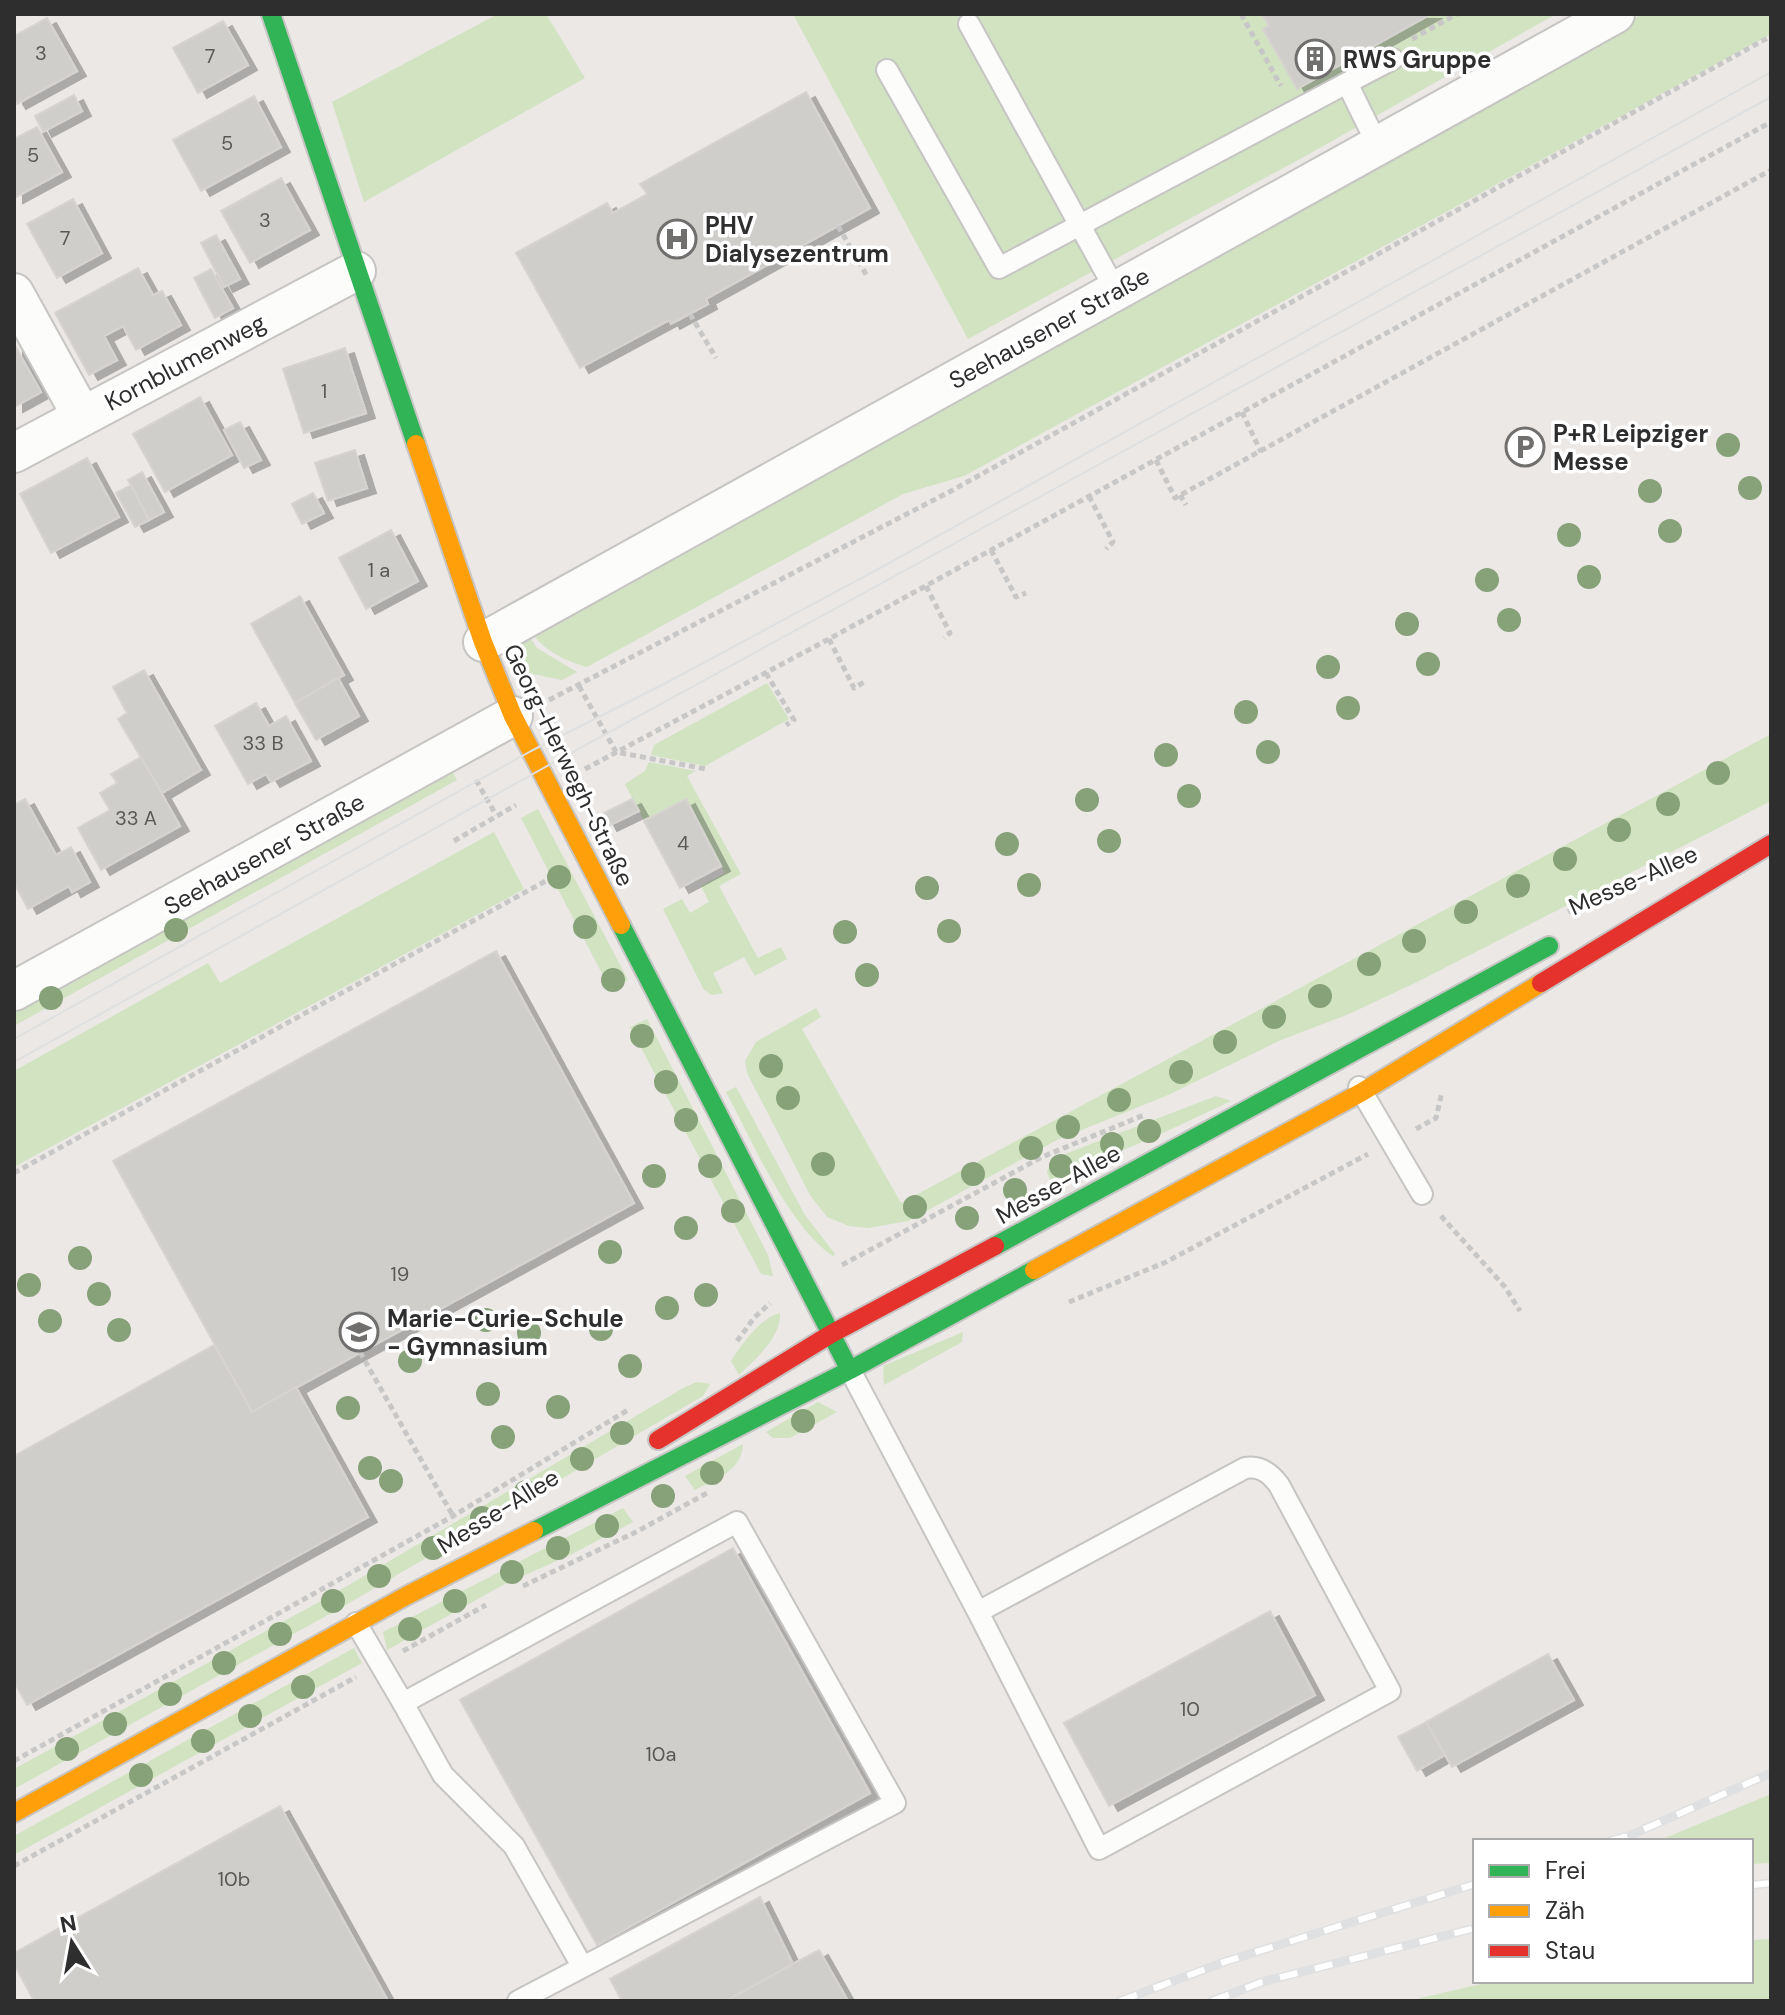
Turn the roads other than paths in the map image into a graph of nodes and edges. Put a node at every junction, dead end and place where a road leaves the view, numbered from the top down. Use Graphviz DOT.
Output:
graph roads {
  1 [pos="271,14"];
  2 [pos="1615,14"];
  3 [pos="969,24"];
  4 [pos="1393,59"];
  5 [pos="887,70"];
  6 [pos="1347,83"];
  7 [pos="1378,146"];
  8 [pos="1081,226"];
  9 [pos="356,271"];
  10 [pos="1116,291"];
  11 [pos="14,293"];
  12 [pos="82,416"];
  13 [pos="14,453"];
  14 [pos="483,642"];
  15 [pos="513,716"];
  16 [pos="1763,848"];
  17 [pos="1644,900"];
  18 [pos="1561,940"];
  19 [pos="14,991"];
  20 [pos="1341,1057"];
  21 [pos="1362,1092"];
  22 [pos="1422,1194"];
  23 [pos="831,1334"];
  24 [pos="850,1370"];
  25 [pos="649,1445"];
  26 [pos="581,1487"];
  27 [pos="406,1596"];
  28 [pos="978,1612"];
  29 [pos="356,1623"];
  30 [pos="403,1703"];
  31 [pos="14,1813"];
  32 [pos="582,1966"];
  33 [pos="518,2001"];
  1 -- 9 [label="main road, Georg-Herwegh-Straße"];
  2 -- 7 [label="street, Seehausener Straße"];
  3 -- 8 [label="lane"];
  4 -- 6 [label="lane"];
  5 -- 8 [label="lane"];
  6 -- 7 [label="lane"];
  6 -- 8 [label="lane"];
  7 -- 10 [label="street, Seehausener Straße"];
  8 -- 10 [label="lane"];
  9 -- 12 [label="street, Kornblumenweg"];
  9 -- 14 [label="main road, Georg-Herwegh-Straße"];
  10 -- 14 [label="street, Seehausener Straße"];
  11 -- 12 [label="street"];
  12 -- 13 [label="street, Kornblumenweg"];
  14 -- 15 [label="main road, Georg-Herwegh-Straße"];
  15 -- 19 [label="street, Seehausener Straße"];
  15 -- 23 [label="main road, Georg-Herwegh-Straße"];
  16 -- 17 [label="main road, Messe-Allee"];
  16 -- 21 [label="main road, Messe-Allee"];
  18 -- 20 [label="main road, Messe-Allee"];
  20 -- 21 [label="lane"];
  20 -- 23 [label="main road, Messe-Allee"];
  21 -- 22 [label="lane"];
  21 -- 24 [label="main road, Messe-Allee"];
  23 -- 24 [label="main road, Georg-Herwegh-Straße"];
  23 -- 25 [label="main road, Messe-Allee"];
  24 -- 27 [label="main road, Messe-Allee"];
  24 -- 28 [label="lane"];
  26 -- 27 [label="main road, Messe-Allee"];
  27 -- 29 [label="main road, Messe-Allee"];
  28 -- 28 [label="lane"];
  29 -- 30 [label="lane"];
  29 -- 31 [label="main road, Messe-Allee"];
  30 -- 32 [label="lane"];
  30 -- 32 [label="lane"];
  32 -- 33 [label="lane"];
}
